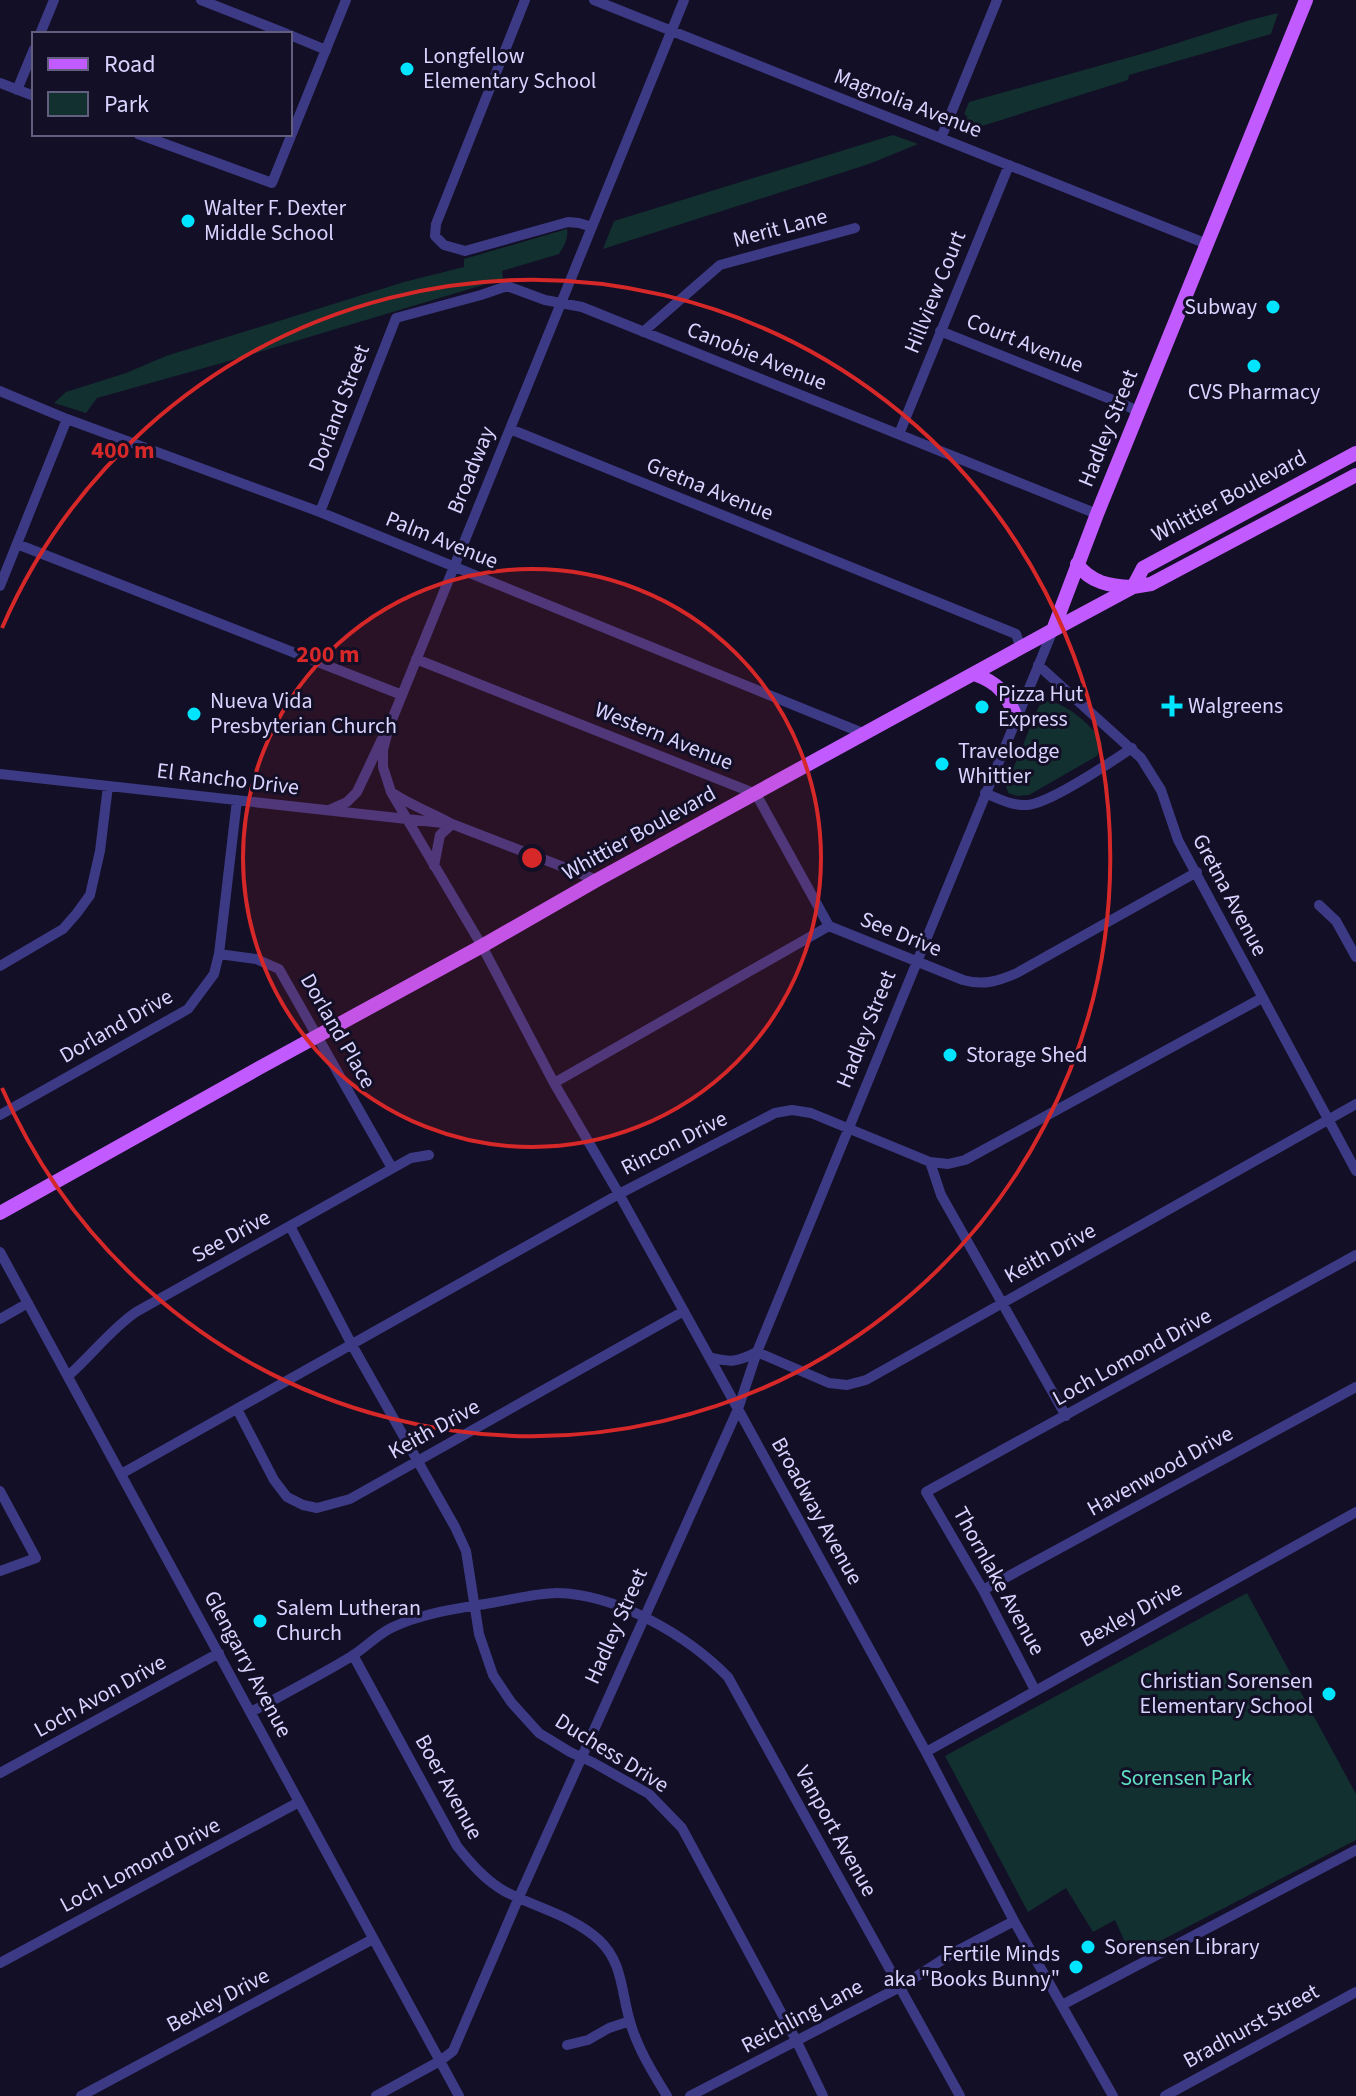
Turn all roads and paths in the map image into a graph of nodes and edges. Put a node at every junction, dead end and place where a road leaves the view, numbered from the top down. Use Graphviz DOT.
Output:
graph roads {
  1 [pos="54,0"];
  2 [pos="201,0"];
  3 [pos="346,0"];
  4 [pos="525,0"];
  5 [pos="594,0"];
  6 [pos="684,0"];
  7 [pos="1306,0"];
  8 [pos="995,1"];
  9 [pos="671,31"];
  10 [pos="41,32"];
  11 [pos="281,32"];
  12 [pos="292,37"];
  13 [pos="326,50"];
  14 [pos="32,54"];
  15 [pos="0,83"];
  16 [pos="17,90"];
  17 [pos="32,95"];
  18 [pos="292,134"];
  19 [pos="143,136"];
  20 [pos="291,136"];
  21 [pos="941,138"];
  22 [pos="1009,165"];
  23 [pos="592,227"];
  24 [pos="855,228"];
  25 [pos="1207,244"];
  26 [pos="561,303"];
  27 [pos="396,318"];
  28 [pos="940,331"];
  29 [pos="643,332"];
  30 [pos="0,391"];
  31 [pos="1139,412"];
  32 [pos="67,419"];
  33 [pos="510,429"];
  34 [pos="899,434"];
  35 [pos="1356,453"];
  36 [pos="1356,463"];
  37 [pos="1356,475"];
  38 [pos="1301,505"];
  39 [pos="320,512"];
  40 [pos="1097,514"];
  41 [pos="1201,537"];
  42 [pos="17,544"];
  43 [pos="1077,564"];
  44 [pos="454,566"];
  45 [pos="1176,571"];
  46 [pos="0,586"];
  47 [pos="1133,587"];
  48 [pos="1053,630"];
  49 [pos="1021,648"];
  50 [pos="416,659"];
  51 [pos="1038,665"];
  52 [pos="974,674"];
  53 [pos="402,695"];
  54 [pos="1016,717"];
  55 [pos="389,727"];
  56 [pos="865,734"];
  57 [pos="1132,748"];
  58 [pos="0,774"];
  59 [pos="108,786"];
  60 [pos="391,792"];
  61 [pos="985,793"];
  62 [pos="756,794"];
  63 [pos="237,800"];
  64 [pos="327,811"];
  65 [pos="406,820"];
  66 [pos="452,824"];
  67 [pos="434,866"];
  68 [pos="1197,872"];
  69 [pos="597,880"];
  70 [pos="1319,905"];
  71 [pos="829,926"];
  72 [pos="482,946"];
  73 [pos="219,954"];
  74 [pos="1356,957"];
  75 [pos="918,961"];
  76 [pos="0,966"];
  77 [pos="1262,998"];
  78 [pos="318,1036"];
  79 [pos="554,1083"];
  80 [pos="1356,1104"];
  81 [pos="0,1115"];
  82 [pos="1329,1119"];
  83 [pos="849,1129"];
  84 [pos="429,1155"];
  85 [pos="930,1162"];
  86 [pos="392,1168"];
  87 [pos="1356,1171"];
  88 [pos="619,1194"];
  89 [pos="0,1213"];
  90 [pos="290,1226"];
  91 [pos="0,1252"];
  92 [pos="1356,1255"];
  93 [pos="28,1303"];
  94 [pos="1002,1303"];
  95 [pos="684,1311"];
  96 [pos="0,1319"];
  97 [pos="352,1345"];
  98 [pos="757,1352"];
  99 [pos="709,1357"];
  100 [pos="68,1376"];
  101 [pos="1356,1387"];
  102 [pos="237,1409"];
  103 [pos="738,1409"];
  104 [pos="1066,1416"];
  105 [pos="417,1461"];
  106 [pos="121,1474"];
  107 [pos="0,1491"];
  108 [pos="926,1492"];
  109 [pos="1356,1512"];
  110 [pos="0,1571"];
  111 [pos="983,1590"];
  112 [pos="474,1606"];
  113 [pos="644,1617"];
  114 [pos="219,1653"];
  115 [pos="353,1655"];
  116 [pos="1035,1690"];
  117 [pos="251,1712"];
  118 [pos="926,1752"];
  119 [pos="583,1758"];
  120 [pos="0,1773"];
  121 [pos="299,1802"];
  122 [pos="1356,1850"];
  123 [pos="519,1897"];
  124 [pos="1014,1921"];
  125 [pos="373,1939"];
  126 [pos="0,1963"];
  127 [pos="900,1987"];
  128 [pos="1356,1992"];
  129 [pos="1062,2005"];
  130 [pos="630,2021"];
  131 [pos="797,2042"];
  132 [pos="567,2045"];
  133 [pos="440,2061"];
  134 [pos="81,2096"];
  135 [pos="376,2096"];
  136 [pos="459,2096"];
  137 [pos="667,2096"];
  138 [pos="690,2096"];
  139 [pos="823,2096"];
  140 [pos="960,2096"];
  141 [pos="1113,2096"];
  142 [pos="1165,2096"];
  1 -- 10 [label="street"];
  2 -- 11 [label="street"];
  3 -- 13 [label="street"];
  4 -- 23 [label="street"];
  5 -- 9 [label="street, Magnolia Avenue"];
  6 -- 9 [label="street, Broadway"];
  7 -- 25 [label="main road, Hadley Street"];
  8 -- 21 [label="street"];
  9 -- 21 [label="street, Magnolia Avenue"];
  9 -- 23 [label="street, Broadway"];
  12 -- 13 [label="street"];
  13 -- 18 [label="street"];
  14 -- 16 [label="street"];
  15 -- 16 [label="street"];
  16 -- 17 [label="street"];
  19 -- 20 [label="street"];
  21 -- 22 [label="street, Magnolia Avenue"];
  22 -- 25 [label="street, Magnolia Avenue"];
  22 -- 28 [label="street, Hillview Court"];
  23 -- 26 [label="street, Broadway"];
  24 -- 29 [label="street, Merit Lane"];
  25 -- 31 [label="main road, Hadley Street"];
  26 -- 27 [label="street, Canobie Avenue"];
  26 -- 29 [label="street, Canobie Avenue"];
  26 -- 33 [label="street, Broadway"];
  27 -- 39 [label="street, Dorland Street"];
  28 -- 31 [label="street, Court Avenue"];
  28 -- 34 [label="street, Hillview Court"];
  29 -- 34 [label="street, Canobie Avenue"];
  30 -- 32 [label="street, Palm Avenue"];
  31 -- 40 [label="main road, Hadley Street"];
  32 -- 39 [label="street, Palm Avenue"];
  32 -- 42 [label="street"];
  33 -- 44 [label="street, Broadway"];
  33 -- 49 [label="street, Gretna Avenue"];
  34 -- 40 [label="street, Canobie Avenue"];
  35 -- 41 [label="main road, Whittier Boulevard"];
  36 -- 38 [label="main road"];
  37 -- 38 [label="main road, Whittier Boulevard"];
  38 -- 45 [label="main road, Whittier Boulevard"];
  39 -- 44 [label="street, Palm Avenue"];
  40 -- 43 [label="main road, Hadley Street"];
  41 -- 45 [label="main road"];
  41 -- 47 [label="main road, Whittier Boulevard"];
  42 -- 46 [label="street"];
  42 -- 53 [label="street"];
  43 -- 47 [label="main road"];
  43 -- 48 [label="main road, Hadley Street"];
  44 -- 50 [label="street, Broadway"];
  44 -- 56 [label="street, Palm Avenue"];
  45 -- 47 [label="main road, Whittier Boulevard"];
  47 -- 48 [label="main road, Whittier Boulevard"];
  48 -- 49 [label="main road, Whittier Boulevard"];
  48 -- 51 [label="street, Hadley Street"];
  49 -- 52 [label="main road, Whittier Boulevard"];
  50 -- 53 [label="street, Broadway"];
  50 -- 62 [label="street, Western Avenue"];
  51 -- 54 [label="street, Hadley Street"];
  51 -- 57 [label="street, Gretna Avenue"];
  52 -- 54 [label="main road"];
  52 -- 56 [label="main road, Whittier Boulevard"];
  53 -- 55 [label="street, Broadway"];
  54 -- 61 [label="street, Hadley Street"];
  55 -- 60 [label="street, Broadway"];
  55 -- 64 [label="street"];
  56 -- 62 [label="main road, Whittier Boulevard"];
  57 -- 61 [label="street"];
  57 -- 68 [label="street, Gretna Avenue"];
  58 -- 59 [label="street, El Rancho Drive"];
  59 -- 63 [label="street, El Rancho Drive"];
  59 -- 76 [label="street"];
  60 -- 65 [label="street, Broadway"];
  60 -- 66 [label="street, El Rancho Drive"];
  61 -- 75 [label="street, Hadley Street"];
  62 -- 69 [label="main road, Whittier Boulevard"];
  62 -- 71 [label="street"];
  63 -- 64 [label="street, El Rancho Drive"];
  63 -- 73 [label="street, Dorland Drive"];
  64 -- 65 [label="street, El Rancho Drive"];
  65 -- 66 [label="street, El Rancho Drive"];
  65 -- 67 [label="street, Broadway"];
  66 -- 67 [label="street"];
  66 -- 69 [label="street, El Rancho Drive"];
  67 -- 72 [label="street, Broadway"];
  68 -- 75 [label="street, See Drive"];
  68 -- 77 [label="street, Gretna Avenue"];
  69 -- 72 [label="main road, Whittier Boulevard"];
  70 -- 74 [label="street"];
  71 -- 75 [label="street, See Drive"];
  71 -- 79 [label="street, See Drive"];
  72 -- 78 [label="main road, Whittier Boulevard"];
  72 -- 79 [label="street, Broadway Avenue"];
  73 -- 78 [label="street, Dorland Place"];
  73 -- 81 [label="street, Dorland Drive"];
  75 -- 83 [label="street, Hadley Street"];
  77 -- 82 [label="street, Gretna Avenue"];
  77 -- 85 [label="street, Rincon Drive"];
  78 -- 86 [label="street, Dorland Place"];
  78 -- 89 [label="main road, Whittier Boulevard"];
  79 -- 88 [label="street, Broadway Avenue"];
  80 -- 82 [label="street, Keith Drive"];
  82 -- 87 [label="street, Gretna Avenue"];
  82 -- 94 [label="street, Keith Drive"];
  83 -- 85 [label="street, Rincon Drive"];
  83 -- 88 [label="street, Rincon Drive"];
  83 -- 98 [label="street, Hadley Street"];
  84 -- 86 [label="street, See Drive"];
  85 -- 94 [label="street"];
  86 -- 90 [label="street, See Drive"];
  88 -- 95 [label="street, Broadway Avenue"];
  88 -- 97 [label="street, Rincon Drive"];
  90 -- 97 [label="street, Duchess Drive"];
  90 -- 100 [label="street, See Drive"];
  91 -- 93 [label="street, Glengarry Avenue"];
  92 -- 104 [label="street, Loch Lomond Drive"];
  93 -- 96 [label="street"];
  93 -- 100 [label="street, Glengarry Avenue"];
  94 -- 98 [label="street, Keith Drive"];
  94 -- 104 [label="street"];
  95 -- 99 [label="street, Broadway Avenue"];
  95 -- 105 [label="street, Keith Drive"];
  97 -- 102 [label="street, Rincon Drive"];
  97 -- 105 [label="street, Duchess Drive"];
  98 -- 99 [label="street"];
  98 -- 103 [label="street, Hadley Street"];
  99 -- 103 [label="street, Broadway Avenue"];
  100 -- 106 [label="street, Glengarry Avenue"];
  101 -- 111 [label="street, Havenwood Drive"];
  102 -- 105 [label="street, Keith Drive"];
  102 -- 106 [label="street, Rincon Drive"];
  103 -- 113 [label="street, Hadley Street"];
  103 -- 118 [label="street, Broadway Avenue"];
  104 -- 108 [label="street, Loch Lomond Drive"];
  105 -- 112 [label="street, Duchess Drive"];
  106 -- 114 [label="street, Glengarry Avenue"];
  107 -- 110 [label="street"];
  108 -- 111 [label="street, Thornlake Avenue"];
  109 -- 116 [label="street, Bexley Drive"];
  111 -- 116 [label="street, Thornlake Avenue"];
  112 -- 113 [label="street"];
  112 -- 115 [label="street"];
  112 -- 119 [label="street, Duchess Drive"];
  113 -- 119 [label="street, Hadley Street"];
  113 -- 127 [label="street, Vanport Avenue"];
  114 -- 117 [label="street, Glengarry Avenue"];
  114 -- 120 [label="street, Loch Avon Drive"];
  115 -- 117 [label="street"];
  115 -- 123 [label="street, Boer Avenue"];
  116 -- 118 [label="street, Bexley Drive"];
  117 -- 121 [label="street, Glengarry Avenue"];
  118 -- 124 [label="street, Broadway Avenue"];
  119 -- 123 [label="street, Hadley Street"];
  119 -- 131 [label="street, Duchess Drive"];
  121 -- 125 [label="street, Glengarry Avenue"];
  121 -- 126 [label="street, Loch Lomond Drive"];
  122 -- 129 [label="street"];
  123 -- 130 [label="street, Boer Avenue"];
  123 -- 133 [label="street, Hadley Street"];
  124 -- 127 [label="street, Reichling Lane"];
  124 -- 129 [label="street, Broadway Avenue"];
  125 -- 133 [label="street, Glengarry Avenue"];
  125 -- 134 [label="street, Bexley Drive"];
  127 -- 131 [label="street, Reichling Lane"];
  127 -- 140 [label="street, Vanport Avenue"];
  128 -- 142 [label="street, Bradhurst Street"];
  129 -- 141 [label="street, Broadway Avenue"];
  130 -- 132 [label="street"];
  130 -- 137 [label="street, Boer Avenue"];
  131 -- 138 [label="street, Reichling Lane"];
  131 -- 139 [label="street, Duchess Drive"];
  133 -- 135 [label="street"];
  133 -- 136 [label="street, Glengarry Avenue"];
}
